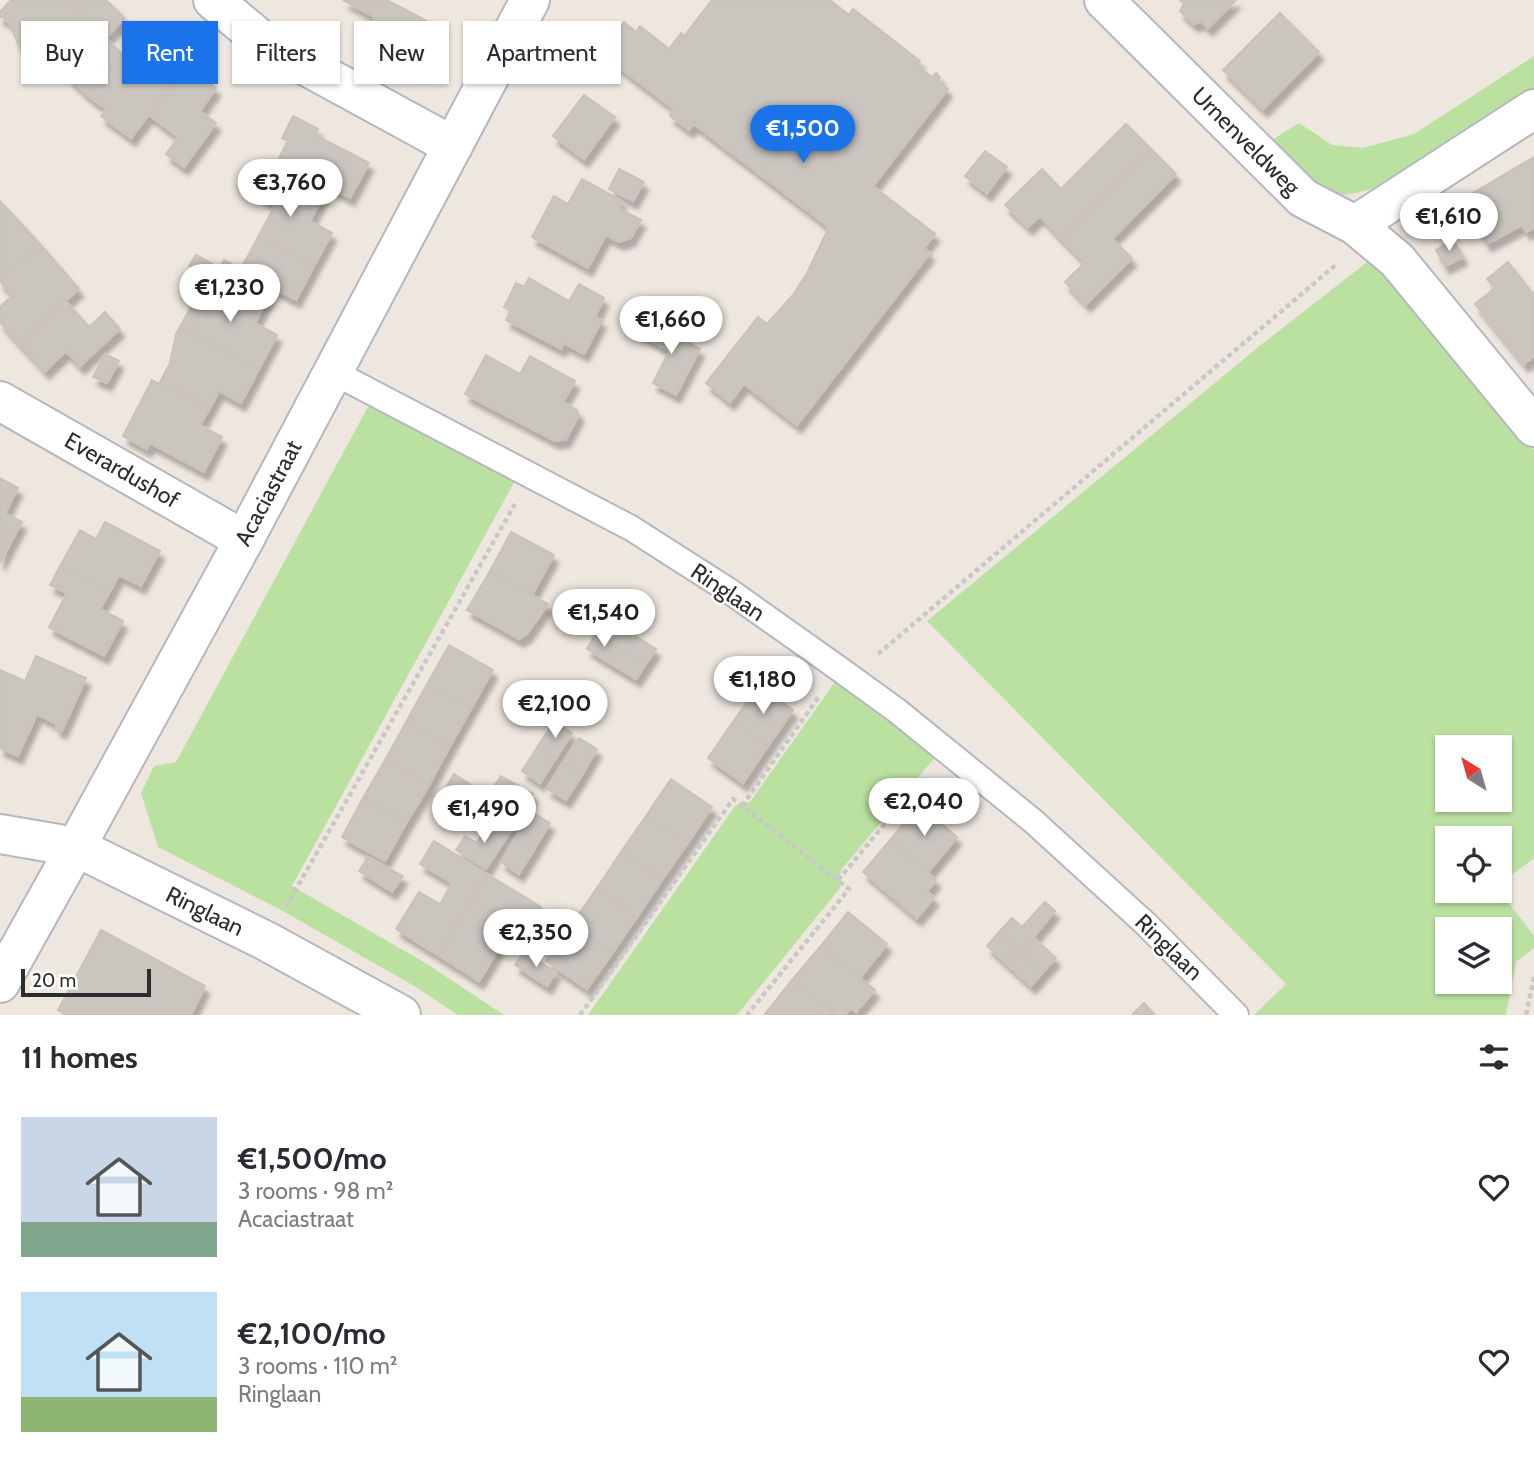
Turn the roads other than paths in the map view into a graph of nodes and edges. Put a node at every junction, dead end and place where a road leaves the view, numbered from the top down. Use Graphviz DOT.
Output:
graph roads {
  1 [pos="213,0"];
  2 [pos="530,0"];
  3 [pos="1104,0"];
  4 [pos="1534,109"];
  5 [pos="453,146"];
  6 [pos="1362,231"];
  7 [pos="333,372"];
  8 [pos="0,401"];
  9 [pos="1534,427"];
  10 [pos="244,540"];
  11 [pos="0,834"];
  12 [pos="76,847"];
  13 [pos="0,983"];
  14 [pos="401,1015"];
  15 [pos="1236,1015"];
  1 -- 5 [label="street"];
  2 -- 5 [label="street, Acaciastraat"];
  3 -- 6 [label="street, Urnenveldweg"];
  4 -- 6 [label="street"];
  5 -- 7 [label="street, Acaciastraat"];
  6 -- 9 [label="street, Urnenveldweg"];
  7 -- 10 [label="street, Acaciastraat"];
  7 -- 15 [label="lane, Ringlaan"];
  8 -- 10 [label="street, Everardushof"];
  10 -- 12 [label="street, Acaciastraat"];
  11 -- 12 [label="street, Ringlaan"];
  12 -- 13 [label="street, Acaciastraat"];
  12 -- 14 [label="street, Ringlaan"];
}
